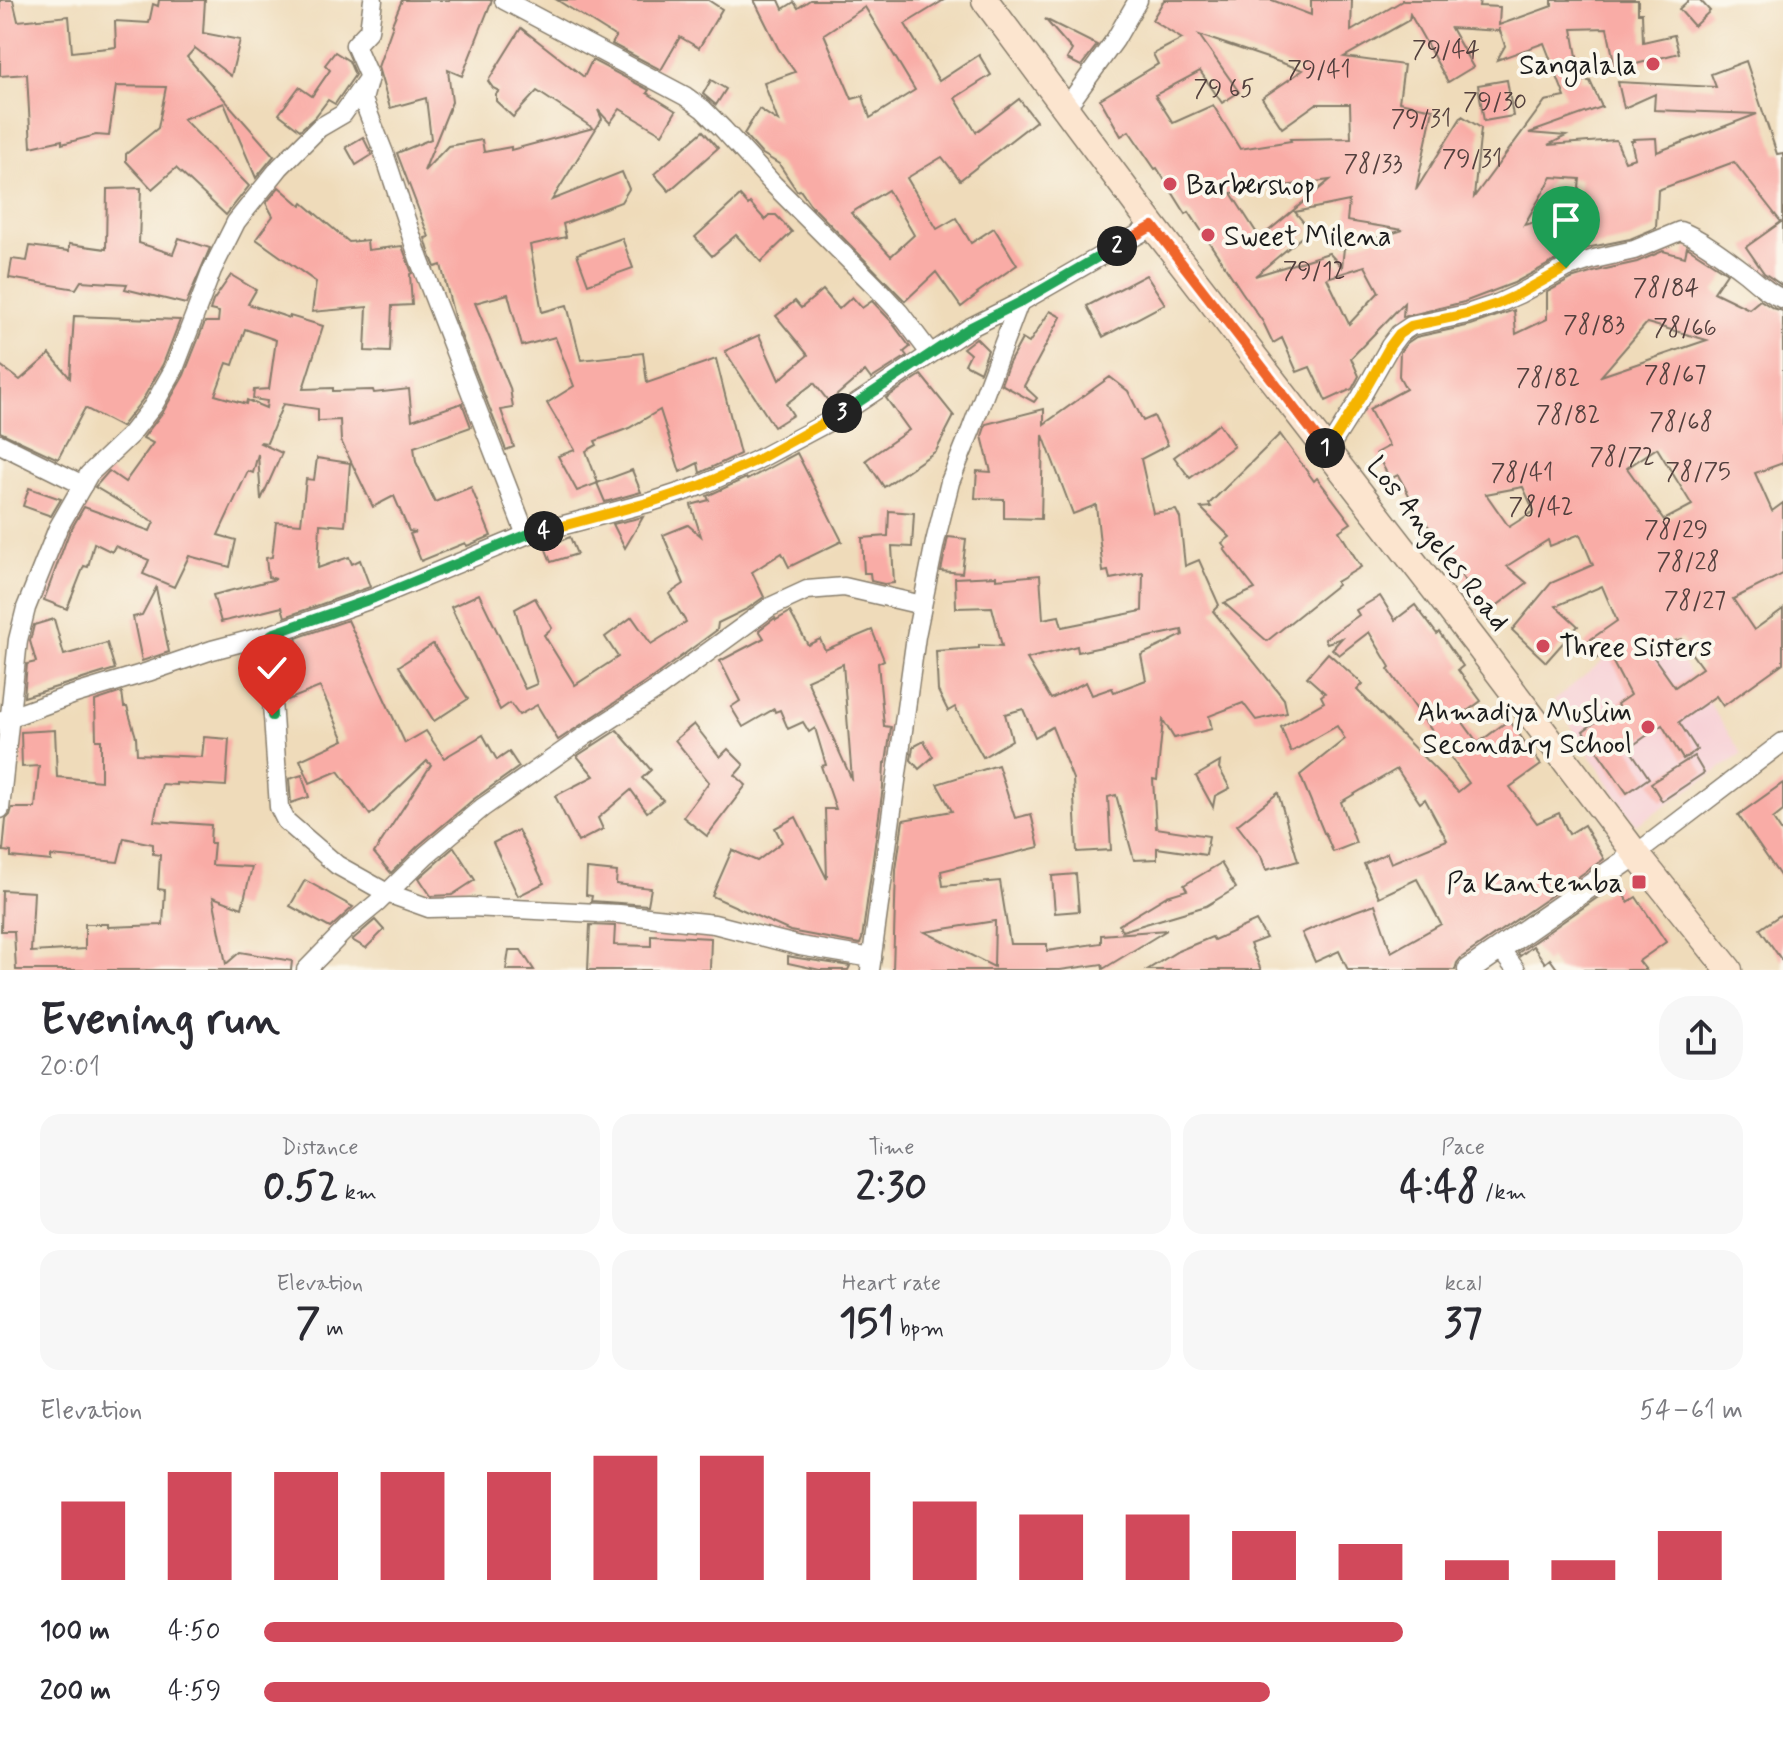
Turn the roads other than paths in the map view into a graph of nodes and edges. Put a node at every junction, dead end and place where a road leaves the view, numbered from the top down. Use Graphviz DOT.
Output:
graph roads {
  1 [pos="373,0"];
  2 [pos="504,0"];
  3 [pos="985,0"];
  4 [pos="1138,0"];
  5 [pos="369,77"];
  6 [pos="1066,108"];
  7 [pos="1153,226"];
  8 [pos="1783,299"];
  9 [pos="1019,303"];
  10 [pos="930,353"];
  11 [pos="0,444"];
  12 [pos="1327,451"];
  13 [pos="83,485"];
  14 [pos="526,535"];
  15 [pos="922,605"];
  16 [pos="272,634"];
  17 [pos="5,720"];
  18 [pos="1783,742"];
  19 [pos="0,809"];
  20 [pos="1636,854"];
  21 [pos="387,893"];
  22 [pos="1500,949"];
  23 [pos="871,964"];
  24 [pos="306,970"];
  25 [pos="1469,970"];
  26 [pos="1516,970"];
  27 [pos="1729,970"];
  1 -- 5 [label="street"];
  2 -- 10 [label="street"];
  3 -- 6 [label="main road, Los Angeles Road"];
  4 -- 6 [label="street"];
  5 -- 13 [label="street"];
  5 -- 14 [label="street"];
  6 -- 7 [label="main road, Los Angeles Road"];
  7 -- 9 [label="street"];
  7 -- 12 [label="main road, Los Angeles Road"];
  8 -- 12 [label="street"];
  9 -- 10 [label="street"];
  9 -- 15 [label="street"];
  10 -- 14 [label="street"];
  11 -- 13 [label="street"];
  12 -- 20 [label="main road, Los Angeles Road"];
  13 -- 17 [label="street"];
  14 -- 16 [label="street"];
  15 -- 21 [label="street"];
  15 -- 23 [label="street"];
  16 -- 17 [label="street"];
  16 -- 21 [label="street"];
  17 -- 19 [label="street"];
  18 -- 20 [label="street"];
  20 -- 22 [label="street"];
  20 -- 27 [label="main road, Los Angeles Road"];
  21 -- 23 [label="street"];
  21 -- 24 [label="street"];
  22 -- 25 [label="street"];
  22 -- 26 [label="street"];
}
